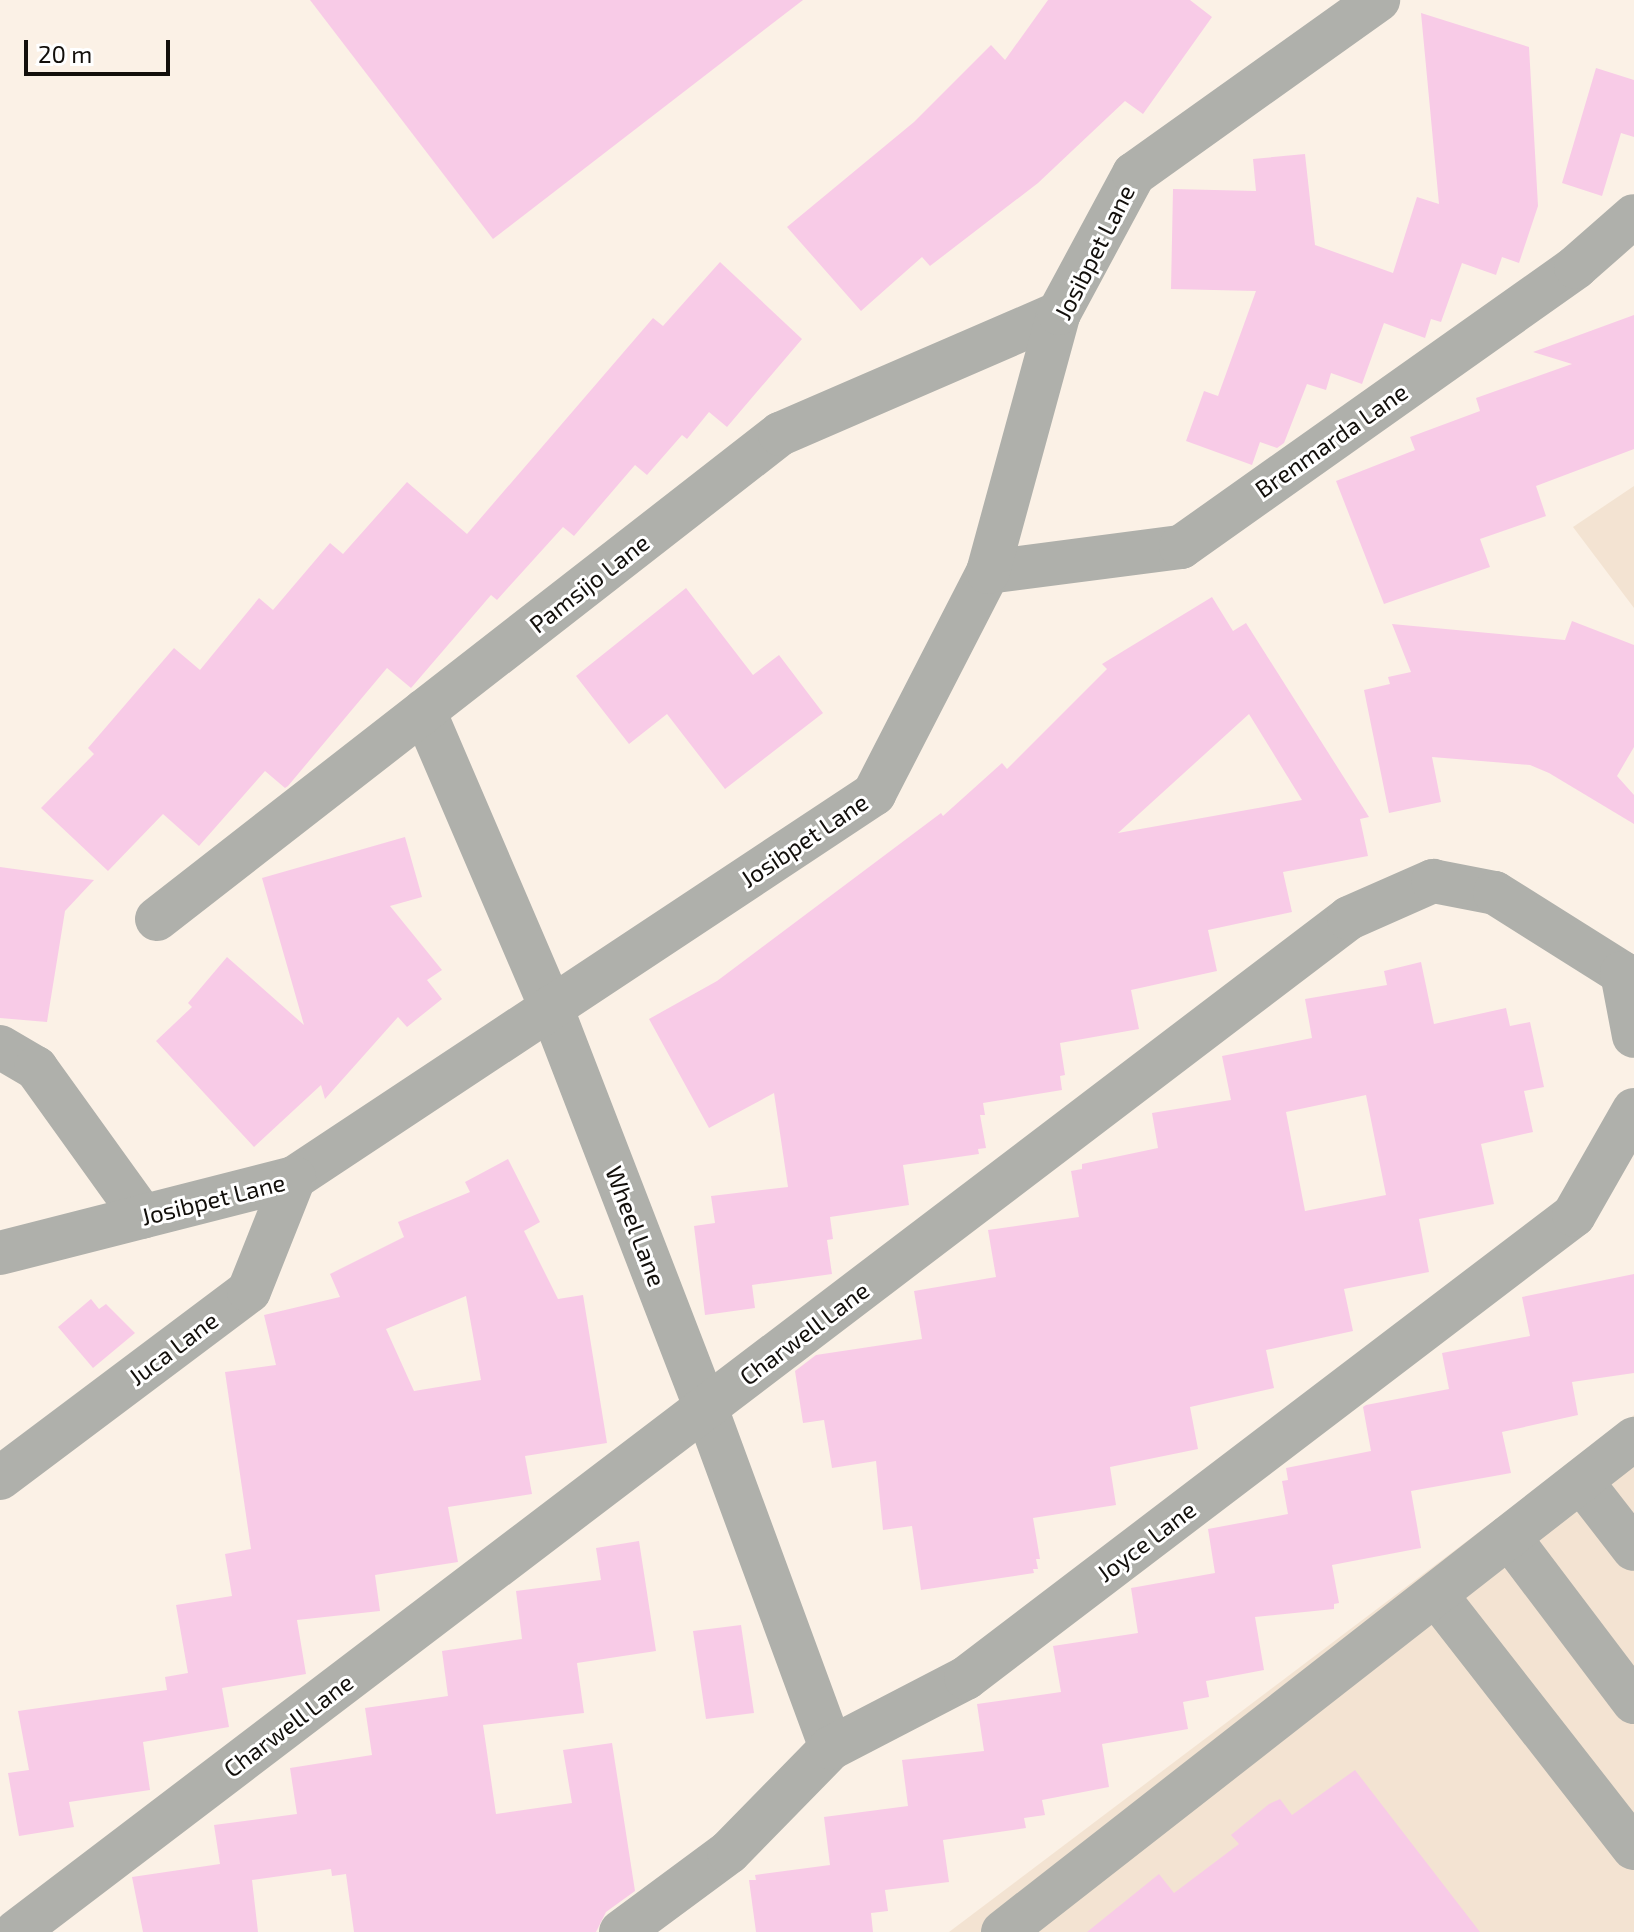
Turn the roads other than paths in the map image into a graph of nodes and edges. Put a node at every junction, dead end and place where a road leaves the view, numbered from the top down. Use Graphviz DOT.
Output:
graph roads {
  1 [pos="1378,0"];
  2 [pos="1634,216"];
  3 [pos="1059,313"];
  4 [pos="988,572"];
  5 [pos="424,711"];
  6 [pos="157,919"];
  7 [pos="551,1007"];
  8 [pos="1634,1036"];
  9 [pos="0,1047"];
  10 [pos="1634,1110"];
  11 [pos="294,1178"];
  12 [pos="143,1217"];
  13 [pos="0,1253"];
  14 [pos="706,1408"];
  15 [pos="1634,1439"];
  16 [pos="0,1478"];
  17 [pos="1581,1481"];
  18 [pos="1509,1537"];
  19 [pos="1634,1549"];
  20 [pos="1436,1595"];
  21 [pos="1634,1702"];
  22 [pos="831,1748"];
  23 [pos="1634,1848"];
  24 [pos="16,1932"];
  25 [pos="621,1932"];
  26 [pos="1003,1932"];
  1 -- 3 [label="street, Josibpet Lane"];
  2 -- 4 [label="street, Brenmarda Lane"];
  3 -- 4 [label="street, Josibpet Lane"];
  3 -- 5 [label="street, Pamsijo Lane"];
  4 -- 7 [label="street, Josibpet Lane"];
  5 -- 6 [label="street, Pamsijo Lane"];
  5 -- 7 [label="street, Wheel Lane"];
  7 -- 11 [label="street, Josibpet Lane"];
  7 -- 14 [label="street, Wheel Lane"];
  8 -- 14 [label="street, Charwell Lane"];
  9 -- 12 [label="street"];
  10 -- 22 [label="street, Joyce Lane"];
  11 -- 12 [label="street, Josibpet Lane"];
  11 -- 16 [label="street, Juca Lane"];
  12 -- 13 [label="street, Josibpet Lane"];
  14 -- 22 [label="street, Wheel Lane"];
  14 -- 24 [label="street, Charwell Lane"];
  15 -- 17 [label="street"];
  17 -- 18 [label="street"];
  17 -- 19 [label="street"];
  18 -- 20 [label="street"];
  18 -- 21 [label="street"];
  20 -- 23 [label="street"];
  20 -- 26 [label="street"];
  22 -- 25 [label="street, Joyce Lane"];
}
